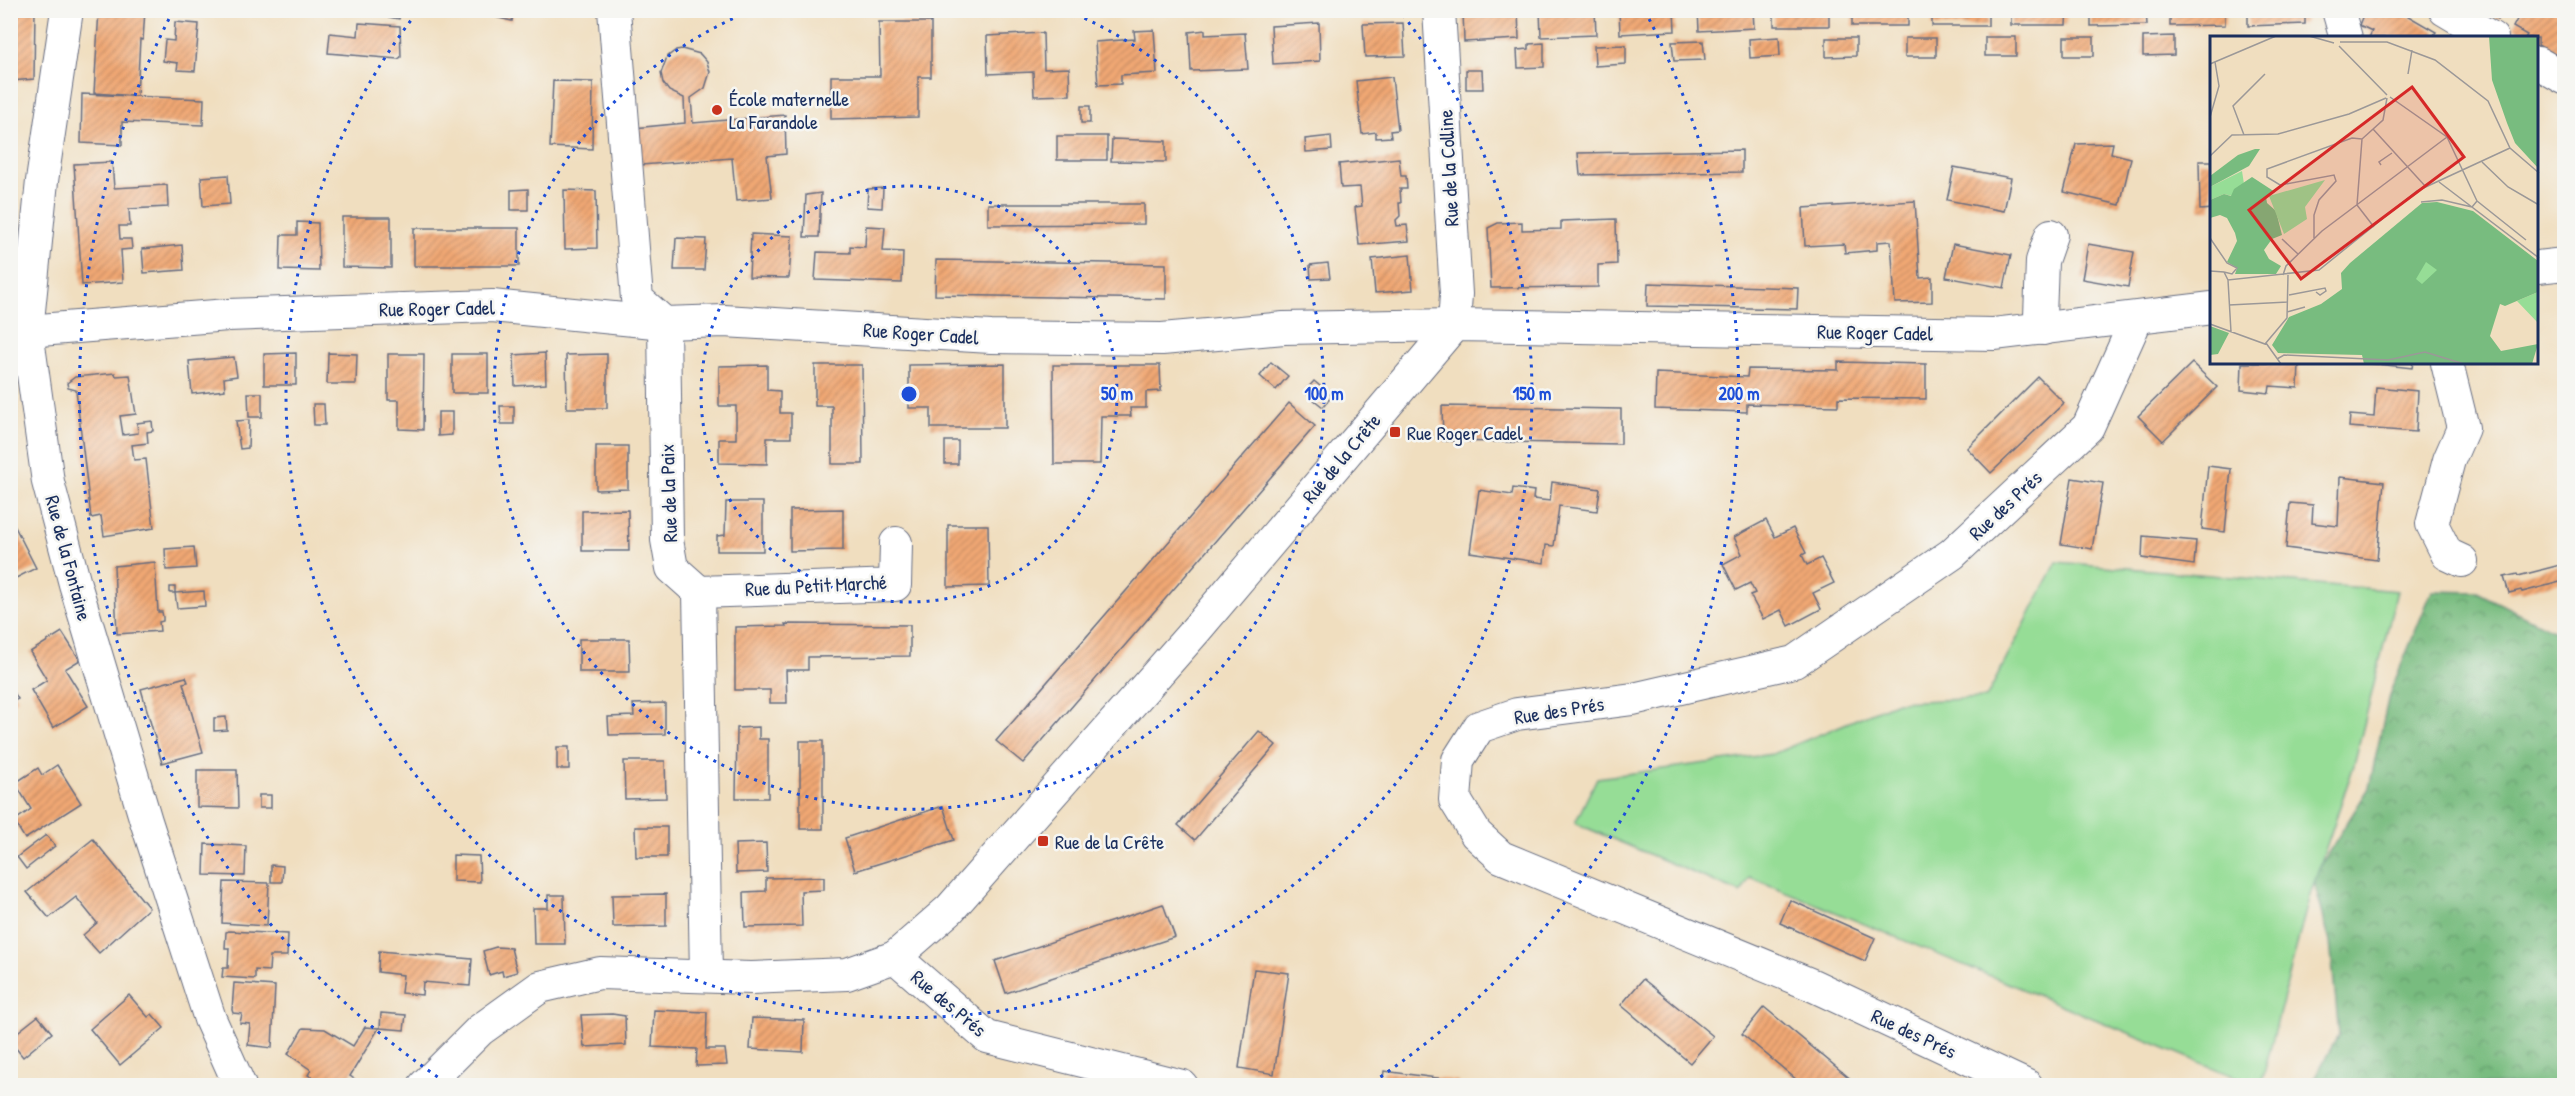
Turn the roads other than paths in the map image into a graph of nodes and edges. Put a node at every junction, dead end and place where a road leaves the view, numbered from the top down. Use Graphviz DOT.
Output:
graph roads {
  1 [pos="67,10"];
  2 [pos="614,10"];
  3 [pos="1439,10"];
  4 [pos="2338,10"];
  5 [pos="2445,10"];
  6 [pos="2345,36"];
  7 [pos="2489,36"];
  8 [pos="2539,64"];
  9 [pos="2565,78"];
  10 [pos="2051,235"];
  11 [pos="2565,264"];
  12 [pos="2539,267"];
  13 [pos="2210,308"];
  14 [pos="2137,318"];
  15 [pos="664,323"];
  16 [pos="1454,325"];
  17 [pos="2043,329"];
  18 [pos="27,331"];
  19 [pos="2446,364"];
  20 [pos="896,543"];
  21 [pos="2462,561"];
  22 [pos="699,592"];
  23 [pos="895,957"];
  24 [pos="706,975"];
  25 [pos="240,1086"];
  26 [pos="424,1086"];
  27 [pos="1182,1086"];
  28 [pos="2027,1086"];
  1 -- 18 [label="street, Rue de la Fontaine"];
  2 -- 15 [label="street"];
  3 -- 16 [label="street, Rue de la Colline"];
  4 -- 6 [label="street"];
  5 -- 7 [label="street"];
  8 -- 9 [label="street"];
  10 -- 17 [label="street"];
  11 -- 12 [label="street"];
  13 -- 14 [label="street, Rue Roger Cadel"];
  14 -- 17 [label="street, Rue Roger Cadel"];
  14 -- 28 [label="street, Rue des Prés"];
  15 -- 16 [label="street, Rue Roger Cadel"];
  15 -- 18 [label="street, Rue Roger Cadel"];
  15 -- 22 [label="street, Rue de la Paix"];
  16 -- 17 [label="street, Rue Roger Cadel"];
  16 -- 23 [label="street, Rue de la Crête"];
  18 -- 25 [label="street, Rue de la Fontaine"];
  19 -- 21 [label="street"];
  20 -- 22 [label="street, Rue du Petit Marché"];
  22 -- 24 [label="street"];
  23 -- 24 [label="street, Rue de la Crête"];
  23 -- 27 [label="street, Rue des Prés"];
  24 -- 26 [label="street, Rue de la Crête"];
}
